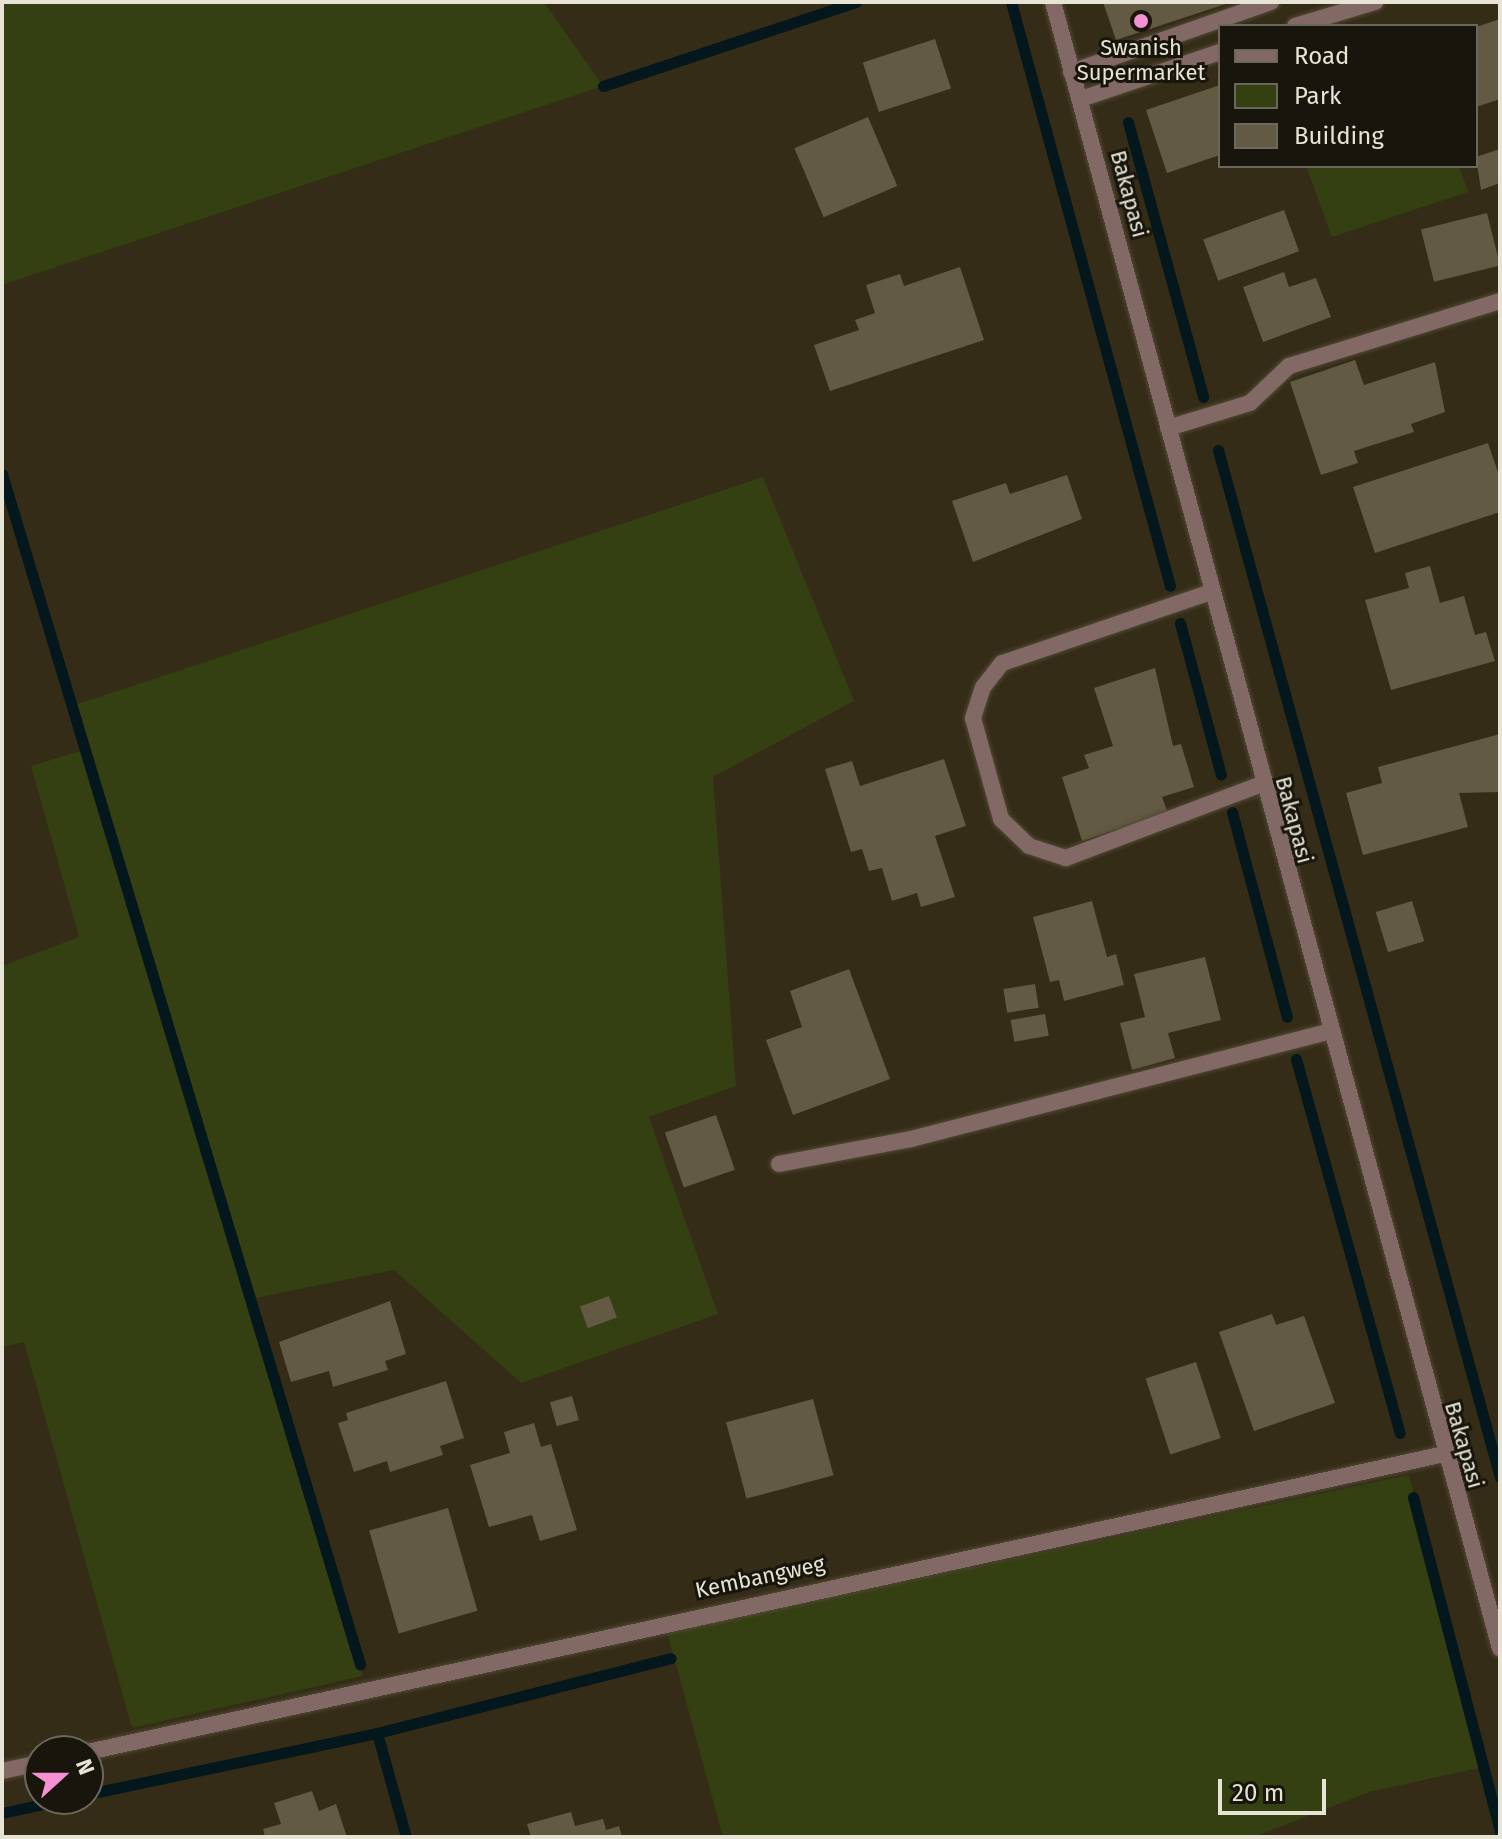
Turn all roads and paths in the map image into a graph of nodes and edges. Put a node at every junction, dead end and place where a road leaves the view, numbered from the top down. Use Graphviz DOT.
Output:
graph roads {
  1 [pos="1053,2"];
  2 [pos="1271,2"];
  3 [pos="1375,2"];
  4 [pos="1302,24"];
  5 [pos="1218,53"];
  6 [pos="1071,72"];
  7 [pos="1081,99"];
  8 [pos="1500,301"];
  9 [pos="1168,428"];
  10 [pos="1211,592"];
  11 [pos="1262,784"];
  12 [pos="1328,1032"];
  13 [pos="779,1164"];
  14 [pos="1444,1454"];
  15 [pos="1500,1648"];
  16 [pos="104,1748"];
  17 [pos="24,1766"];
  18 [pos="2,1771"];
  1 -- 6 [label="street, Bakapasi"];
  2 -- 6 [label="street"];
  3 -- 4 [label="street"];
  5 -- 7 [label="street"];
  6 -- 7 [label="street, Bakapasi"];
  7 -- 9 [label="street, Bakapasi"];
  8 -- 9 [label="street"];
  9 -- 10 [label="street, Bakapasi"];
  10 -- 11 [label="street, Bakapasi"];
  10 -- 11 [label="street"];
  11 -- 12 [label="street, Bakapasi"];
  12 -- 13 [label="street"];
  12 -- 14 [label="street, Bakapasi"];
  14 -- 15 [label="street, Bakapasi"];
  14 -- 16 [label="street, Kembangweg"];
  17 -- 18 [label="street"];
}
